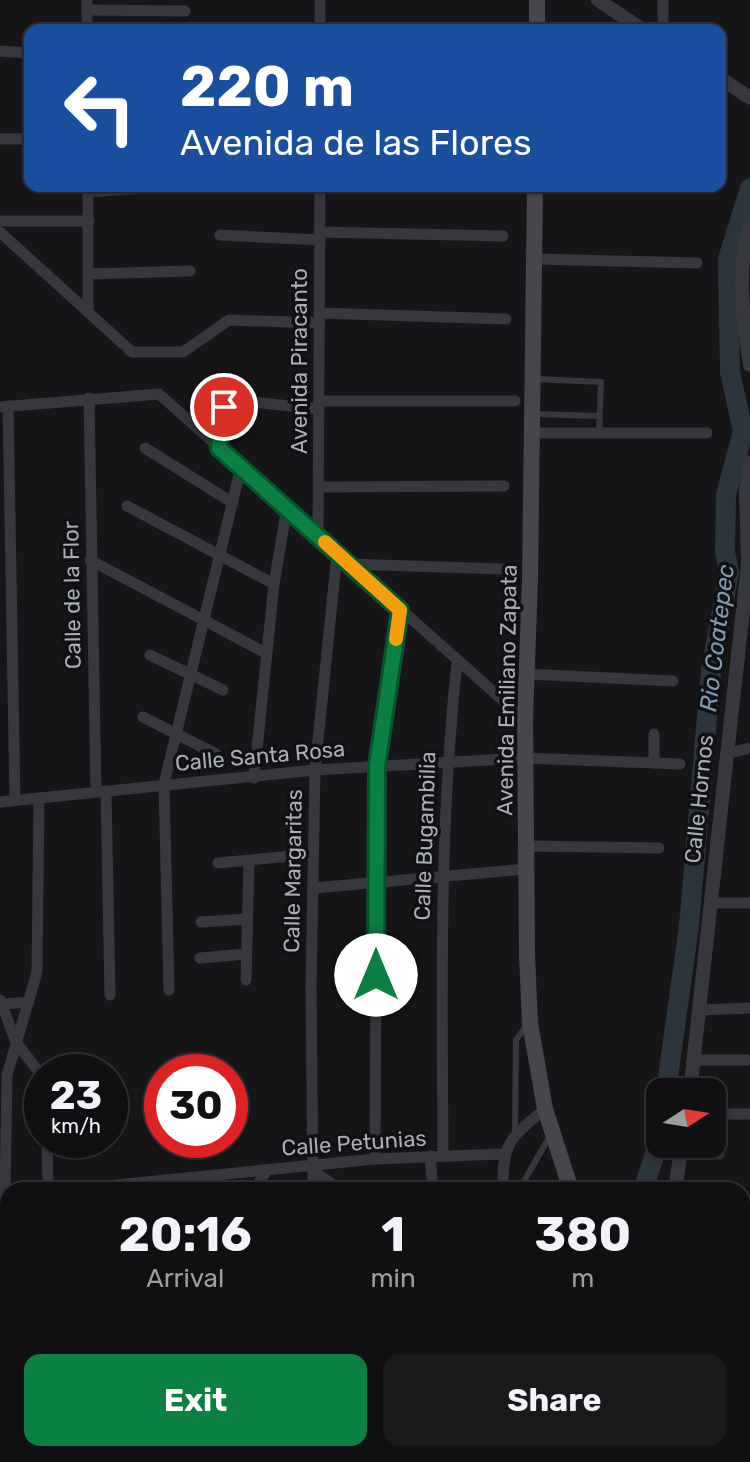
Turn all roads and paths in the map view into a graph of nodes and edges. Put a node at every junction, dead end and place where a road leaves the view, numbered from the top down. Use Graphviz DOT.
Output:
graph roads {
  1 [pos="320,0"];
  2 [pos="537,0"];
  3 [pos="598,0"];
  4 [pos="663,0"];
  5 [pos="87,5"];
  6 [pos="185,11"];
  7 [pos="320,24"];
  8 [pos="537,24"];
  9 [pos="634,24"];
  10 [pos="663,24"];
  11 [pos="0,51"];
  12 [pos="24,53"];
  13 [pos="726,82"];
  14 [pos="750,98"];
  15 [pos="0,139"];
  16 [pos="24,139"];
  17 [pos="88,192"];
  18 [pos="320,192"];
  19 [pos="535,192"];
  20 [pos="0,221"];
  21 [pos="89,221"];
  22 [pos="750,223"];
  23 [pos="0,232"];
  24 [pos="220,235"];
  25 [pos="320,236"];
  26 [pos="503,236"];
  27 [pos="534,259"];
  28 [pos="697,263"];
  29 [pos="190,271"];
  30 [pos="89,274"];
  31 [pos="88,312"];
  32 [pos="319,318"];
  33 [pos="506,319"];
  34 [pos="750,365"];
  35 [pos="532,379"];
  36 [pos="89,398"];
  37 [pos="515,401"];
  38 [pos="319,405"];
  39 [pos="4,406"];
  40 [pos="533,414"];
  41 [pos="599,416"];
  42 [pos="532,433"];
  43 [pos="599,433"];
  44 [pos="707,433"];
  45 [pos="145,448"];
  46 [pos="219,448"];
  47 [pos="750,462"];
  48 [pos="241,467"];
  49 [pos="504,486"];
  50 [pos="318,487"];
  51 [pos="233,503"];
  52 [pos="127,506"];
  53 [pos="287,507"];
  54 [pos="318,536"];
  55 [pos="337,554"];
  56 [pos="219,555"];
  57 [pos="90,560"];
  58 [pos="348,564"];
  59 [pos="503,569"];
  60 [pos="274,584"];
  61 [pos="400,610"];
  62 [pos="204,620"];
  63 [pos="266,653"];
  64 [pos="150,655"];
  65 [pos="457,663"];
  66 [pos="191,674"];
  67 [pos="526,674"];
  68 [pos="673,681"];
  69 [pos="223,690"];
  70 [pos="143,717"];
  71 [pos="525,720"];
  72 [pos="177,733"];
  73 [pos="654,734"];
  74 [pos="750,748"];
  75 [pos="216,754"];
  76 [pos="726,754"];
  77 [pos="525,758"];
  78 [pos="447,763"];
  79 [pos="654,763"];
  80 [pos="680,764"];
  81 [pos="377,766"];
  82 [pos="315,770"];
  83 [pos="254,778"];
  84 [pos="164,784"];
  85 [pos="101,791"];
  86 [pos="39,799"];
  87 [pos="15,800"];
  88 [pos="0,802"];
  89 [pos="527,846"];
  90 [pos="659,848"];
  91 [pos="313,854"];
  92 [pos="249,861"];
  93 [pos="218,863"];
  94 [pos="526,869"];
  95 [pos="441,878"];
  96 [pos="376,884"];
  97 [pos="314,888"];
  98 [pos="710,903"];
  99 [pos="750,903"];
  100 [pos="247,919"];
  101 [pos="201,922"];
  102 [pos="246,954"];
  103 [pos="200,958"];
  104 [pos="246,980"];
  105 [pos="169,990"];
  106 [pos="110,995"];
  107 [pos="2,1002"];
  108 [pos="29,1002"];
  109 [pos="750,1008"];
  110 [pos="701,1010"];
  111 [pos="530,1023"];
  112 [pos="16,1042"];
  113 [pos="25,1054"];
  114 [pos="695,1060"];
  115 [pos="750,1060"];
  116 [pos="692,1078"];
  117 [pos="545,1109"];
  118 [pos="726,1114"];
  119 [pos="750,1114"];
  120 [pos="515,1134"];
  121 [pos="551,1134"];
  122 [pos="502,1154"];
  123 [pos="437,1156"];
  124 [pos="47,1158"];
  125 [pos="680,1158"];
  126 [pos="375,1159"];
  127 [pos="313,1168"];
  128 [pos="267,1170"];
  129 [pos="4,1182"];
  130 [pos="48,1182"];
  131 [pos="193,1182"];
  132 [pos="259,1182"];
  133 [pos="313,1182"];
  134 [pos="331,1182"];
  135 [pos="434,1182"];
  136 [pos="503,1182"];
  137 [pos="524,1182"];
  138 [pos="568,1182"];
  139 [pos="676,1182"];
  1 -- 7 [label="street"];
  2 -- 8 [label="main road"];
  3 -- 9 [label="street"];
  4 -- 10 [label="street"];
  5 -- 6 [label="street"];
  11 -- 12 [label="street"];
  13 -- 14 [label="street"];
  15 -- 16 [label="street"];
  17 -- 21 [label="street"];
  18 -- 25 [label="street, Avenida Piracanto"];
  19 -- 27 [label="main road, Avenida Emiliano Zapata"];
  20 -- 21 [label="street"];
  21 -- 30 [label="street"];
  22 -- 34 [label="street"];
  23 -- 31 [label="street"];
  24 -- 25 [label="street"];
  25 -- 26 [label="street"];
  25 -- 32 [label="street, Avenida Piracanto"];
  27 -- 28 [label="street"];
  27 -- 35 [label="main road, Avenida Emiliano Zapata"];
  29 -- 30 [label="street"];
  30 -- 31 [label="street"];
  31 -- 32 [label="street"];
  32 -- 33 [label="street"];
  32 -- 38 [label="street, Avenida Piracanto"];
  35 -- 40 [label="main road, Avenida Emiliano Zapata"];
  35 -- 41 [label="lane"];
  36 -- 39 [label="street"];
  36 -- 46 [label="street"];
  36 -- 57 [label="street, Calle de la Flor"];
  37 -- 38 [label="street"];
  38 -- 46 [label="street"];
  38 -- 50 [label="street, Avenida Piracanto"];
  39 -- 87 [label="street"];
  40 -- 41 [label="lane"];
  40 -- 42 [label="main road, Avenida Emiliano Zapata"];
  41 -- 43 [label="lane"];
  42 -- 43 [label="street"];
  42 -- 67 [label="main road, Avenida Emiliano Zapata"];
  43 -- 44 [label="street"];
  45 -- 51 [label="street"];
  46 -- 48 [label="street"];
  47 -- 76 [label="street, Calle Hornos"];
  48 -- 51 [label="street"];
  48 -- 53 [label="street"];
  49 -- 50 [label="street"];
  50 -- 54 [label="street, Avenida Piracanto"];
  51 -- 56 [label="street"];
  52 -- 56 [label="street"];
  53 -- 54 [label="street"];
  53 -- 60 [label="street"];
  54 -- 55 [label="street"];
  55 -- 58 [label="street"];
  55 -- 82 [label="street, Calle Margaritas"];
  56 -- 60 [label="street"];
  56 -- 62 [label="street"];
  57 -- 62 [label="street"];
  57 -- 85 [label="street, Calle de la Flor"];
  58 -- 59 [label="street"];
  58 -- 61 [label="street"];
  60 -- 63 [label="street"];
  61 -- 65 [label="street"];
  61 -- 81 [label="street"];
  62 -- 63 [label="street"];
  62 -- 66 [label="street"];
  63 -- 83 [label="street"];
  64 -- 66 [label="street"];
  65 -- 71 [label="street"];
  65 -- 78 [label="street, Calle Bugambilia"];
  66 -- 69 [label="street"];
  66 -- 72 [label="street"];
  67 -- 68 [label="street"];
  67 -- 71 [label="main road, Avenida Emiliano Zapata"];
  70 -- 72 [label="street"];
  71 -- 77 [label="main road, Avenida Emiliano Zapata"];
  72 -- 75 [label="street"];
  72 -- 84 [label="street"];
  73 -- 79 [label="street"];
  74 -- 76 [label="street"];
  76 -- 98 [label="street, Calle Hornos"];
  77 -- 78 [label="street, Calle Santa Rosa"];
  77 -- 79 [label="street, Calle Santa Rosa"];
  77 -- 89 [label="main road, Avenida Emiliano Zapata"];
  78 -- 81 [label="street, Calle Santa Rosa"];
  78 -- 95 [label="street, Calle Bugambilia"];
  79 -- 80 [label="street, Calle Santa Rosa"];
  81 -- 82 [label="street, Calle Santa Rosa"];
  81 -- 96 [label="street"];
  82 -- 83 [label="street, Calle Santa Rosa"];
  82 -- 91 [label="street, Calle Margaritas"];
  83 -- 84 [label="street, Calle Santa Rosa"];
  84 -- 85 [label="street, Calle Santa Rosa"];
  84 -- 105 [label="street"];
  85 -- 86 [label="street, Calle Santa Rosa"];
  85 -- 106 [label="street, Calle de la Flor"];
  86 -- 87 [label="street, Calle Santa Rosa"];
  86 -- 108 [label="street"];
  87 -- 88 [label="street, Calle Santa Rosa"];
  89 -- 90 [label="street"];
  89 -- 94 [label="main road, Avenida Emiliano Zapata"];
  91 -- 92 [label="street"];
  91 -- 97 [label="street, Calle Margaritas"];
  92 -- 93 [label="street"];
  92 -- 100 [label="street"];
  94 -- 95 [label="street"];
  94 -- 111 [label="main road, Avenida Emiliano Zapata"];
  95 -- 96 [label="street"];
  95 -- 123 [label="street, Calle Bugambilia"];
  96 -- 97 [label="street"];
  96 -- 126 [label="street"];
  97 -- 127 [label="street, Calle Margaritas"];
  98 -- 99 [label="street"];
  98 -- 110 [label="street, Calle Hornos"];
  100 -- 101 [label="street"];
  100 -- 102 [label="street"];
  102 -- 103 [label="street"];
  102 -- 104 [label="street"];
  107 -- 108 [label="street"];
  107 -- 112 [label="street"];
  108 -- 112 [label="street"];
  109 -- 110 [label="street"];
  110 -- 114 [label="street, Calle Hornos"];
  111 -- 117 [label="main road, Avenida Emiliano Zapata"];
  111 -- 120 [label="lane"];
  112 -- 113 [label="street"];
  112 -- 129 [label="street"];
  114 -- 115 [label="street"];
  114 -- 116 [label="street, Calle Hornos"];
  117 -- 120 [label="street"];
  117 -- 121 [label="main road, Avenida Emiliano Zapata"];
  118 -- 119 [label="street"];
  120 -- 122 [label="street"];
  121 -- 137 [label="lane"];
  121 -- 138 [label="main road, Avenida Emiliano Zapata"];
  122 -- 123 [label="street, Calle Petunias"];
  122 -- 136 [label="street"];
  123 -- 126 [label="street, Calle Petunias"];
  123 -- 135 [label="street, Calle Bugambilia"];
  124 -- 130 [label="street"];
  125 -- 139 [label="street"];
  126 -- 127 [label="street, Calle Petunias"];
  127 -- 128 [label="street, Calle Petunias"];
  127 -- 133 [label="street, Calle Margaritas"];
  127 -- 134 [label="street"];
  128 -- 131 [label="street, Calle Petunias"];
  128 -- 132 [label="street"];
}
